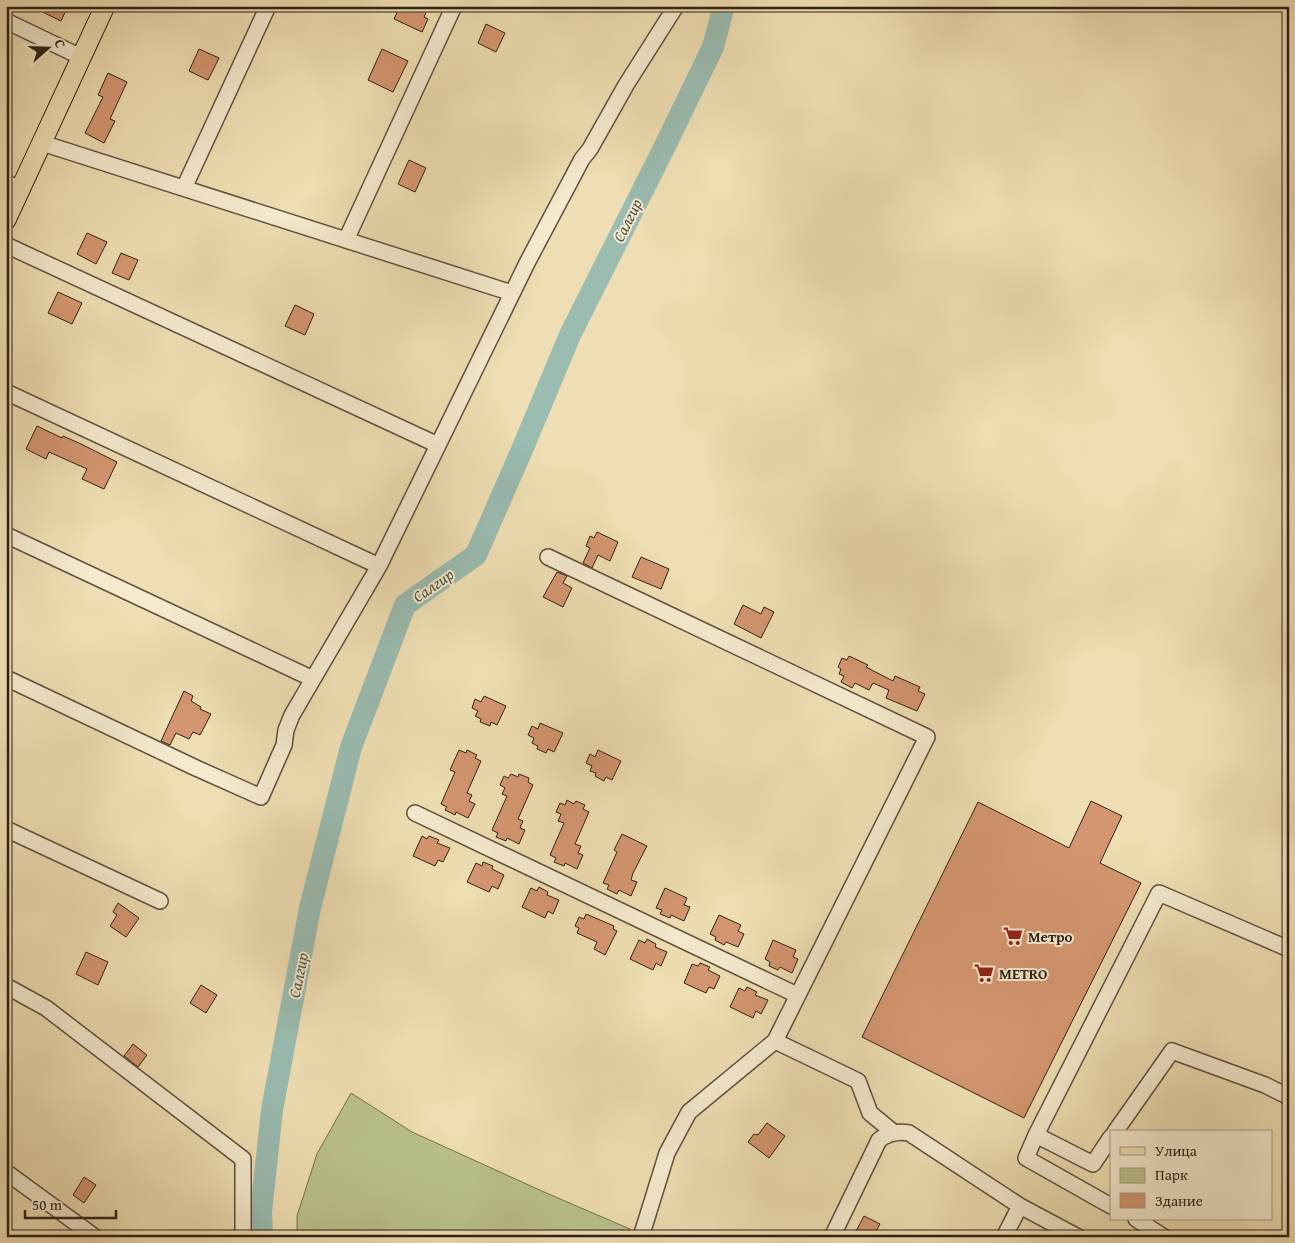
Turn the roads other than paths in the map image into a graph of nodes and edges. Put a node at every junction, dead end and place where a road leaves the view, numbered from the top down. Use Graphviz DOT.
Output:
graph roads {
  1 [pos="105,6"];
  2 [pos="268,6"];
  3 [pos="454,6"];
  4 [pos="676,6"];
  5 [pos="6,21"];
  6 [pos="81,57"];
  7 [pos="42,143"];
  8 [pos="14,186"];
  9 [pos="184,188"];
  10 [pos="6,220"];
  11 [pos="346,240"];
  12 [pos="6,245"];
  13 [pos="512,293"];
  14 [pos="6,392"];
  15 [pos="438,445"];
  16 [pos="6,534"];
  17 [pos="548,557"];
  18 [pos="380,566"];
  19 [pos="6,678"];
  20 [pos="313,679"];
  21 [pos="415,813"];
  22 [pos="6,829"];
  23 [pos="160,901"];
  24 [pos="1289,949"];
  25 [pos="6,986"];
  26 [pos="798,995"];
  27 [pos="775,1040"];
  28 [pos="1289,1097"];
  29 [pos="1116,1130"];
  30 [pos="893,1132"];
  31 [pos="1036,1135"];
  32 [pos="1110,1138"];
  33 [pos="6,1172"];
  34 [pos="1110,1205"];
  35 [pos="1020,1206"];
  36 [pos="1138,1220"];
  37 [pos="94,1237"];
  38 [pos="243,1237"];
  39 [pos="641,1237"];
  40 [pos="832,1237"];
  41 [pos="1004,1237"];
  42 [pos="1078,1237"];
  43 [pos="1164,1237"];
  1 -- 6 [label="main road"];
  2 -- 9 [label="street"];
  3 -- 11 [label="street"];
  4 -- 13 [label="street"];
  5 -- 6 [label="street"];
  6 -- 7 [label="main road"];
  7 -- 8 [label="main road"];
  7 -- 9 [label="street"];
  8 -- 10 [label="main road"];
  9 -- 11 [label="street"];
  11 -- 13 [label="street"];
  12 -- 15 [label="street"];
  13 -- 15 [label="street"];
  14 -- 18 [label="street"];
  15 -- 18 [label="street"];
  16 -- 20 [label="street"];
  17 -- 26 [label="street"];
  18 -- 20 [label="street"];
  19 -- 20 [label="street"];
  21 -- 26 [label="street"];
  22 -- 23 [label="street"];
  24 -- 31 [label="street"];
  25 -- 38 [label="street"];
  26 -- 27 [label="street"];
  27 -- 30 [label="street"];
  27 -- 39 [label="street"];
  28 -- 29 [label="street"];
  30 -- 35 [label="street"];
  30 -- 40 [label="street"];
  31 -- 32 [label="street"];
  31 -- 34 [label="street"];
  33 -- 37 [label="street"];
  35 -- 41 [label="street"];
  35 -- 42 [label="street"];
  36 -- 43 [label="street"];
}
